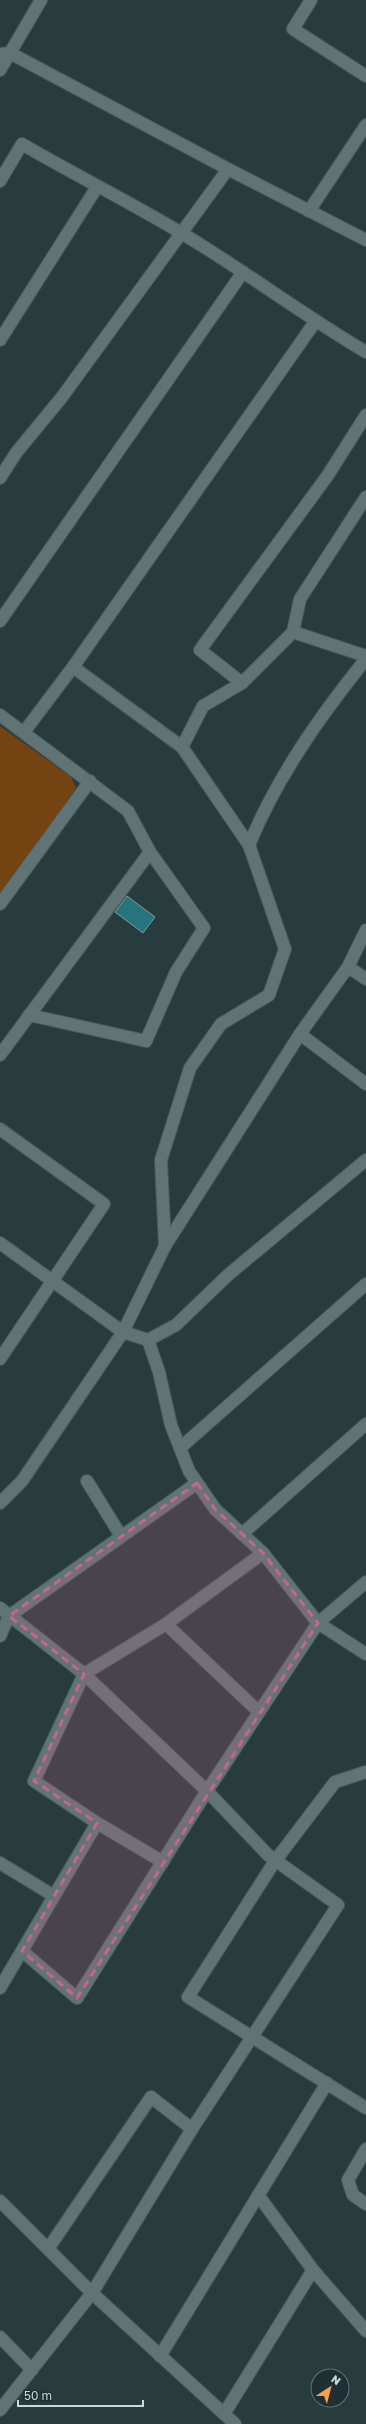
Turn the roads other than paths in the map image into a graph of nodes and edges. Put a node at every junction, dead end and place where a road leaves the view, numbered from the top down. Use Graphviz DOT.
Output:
graph roads {
  1 [pos="41,0"];
  2 [pos="311,0"];
  3 [pos="5,54"];
  4 [pos="0,70"];
  5 [pos="366,76"];
  6 [pos="366,125"];
  7 [pos="228,169"];
  8 [pos="0,181"];
  9 [pos="97,187"];
  10 [pos="309,211"];
  11 [pos="182,233"];
  12 [pos="366,240"];
  13 [pos="244,272"];
  14 [pos="315,322"];
  15 [pos="0,340"];
  16 [pos="366,352"];
  17 [pos="366,416"];
  18 [pos="0,478"];
  19 [pos="366,497"];
  20 [pos="0,621"];
  21 [pos="293,632"];
  22 [pos="366,657"];
  23 [pos="73,667"];
  24 [pos="242,683"];
  25 [pos="0,715"];
  26 [pos="24,732"];
  27 [pos="182,747"];
  28 [pos="90,781"];
  29 [pos="249,845"];
  30 [pos="150,852"];
  31 [pos="0,904"];
  32 [pos="366,930"];
  33 [pos="348,966"];
  34 [pos="366,979"];
  35 [pos="29,1015"];
  36 [pos="300,1034"];
  37 [pos="0,1055"];
  38 [pos="366,1084"];
  39 [pos="0,1129"];
  40 [pos="366,1160"];
  41 [pos="0,1242"];
  42 [pos="165,1246"];
  43 [pos="52,1281"];
  44 [pos="366,1284"];
  45 [pos="123,1332"];
  46 [pos="148,1340"];
  47 [pos="0,1359"];
  48 [pos="366,1424"];
  49 [pos="180,1448"];
  50 [pos="87,1481"];
  51 [pos="197,1483"];
  52 [pos="0,1503"];
  53 [pos="242,1534"];
  54 [pos="121,1536"];
  55 [pos="263,1553"];
  56 [pos="366,1582"];
  57 [pos="5,1612"];
  58 [pos="318,1623"];
  59 [pos="166,1624"];
  60 [pos="0,1636"];
  61 [pos="366,1654"];
  62 [pos="84,1674"];
  63 [pos="259,1712"];
  64 [pos="366,1772"];
  65 [pos="207,1791"];
  66 [pos="97,1823"];
  67 [pos="275,1861"];
  68 [pos="163,1862"];
  69 [pos="0,1863"];
  70 [pos="54,1896"];
  71 [pos="22,1951"];
  72 [pos="0,1988"];
  73 [pos="252,2037"];
  74 [pos="327,2083"];
  75 [pos="366,2108"];
  76 [pos="192,2129"];
  77 [pos="366,2150"];
  78 [pos="258,2195"];
  79 [pos="0,2201"];
  80 [pos="366,2204"];
  81 [pos="48,2249"];
  82 [pos="313,2270"];
  83 [pos="92,2293"];
  84 [pos="366,2331"];
  85 [pos="0,2337"];
  86 [pos="160,2356"];
  87 [pos="32,2370"];
  88 [pos="0,2410"];
  89 [pos="224,2414"];
  90 [pos="235,2424"];
  1 -- 3 [label="street"];
  2 -- 5 [label="street"];
  3 -- 4 [label="street"];
  3 -- 7 [label="street"];
  6 -- 10 [label="street"];
  7 -- 10 [label="street"];
  7 -- 11 [label="street"];
  8 -- 9 [label="street"];
  9 -- 11 [label="street"];
  9 -- 15 [label="street"];
  10 -- 12 [label="street"];
  11 -- 13 [label="street"];
  11 -- 18 [label="street"];
  13 -- 14 [label="street"];
  13 -- 20 [label="street"];
  14 -- 16 [label="street"];
  14 -- 23 [label="street"];
  17 -- 24 [label="street"];
  19 -- 21 [label="street"];
  21 -- 22 [label="street"];
  21 -- 24 [label="street"];
  22 -- 29 [label="street"];
  23 -- 26 [label="street"];
  23 -- 27 [label="street"];
  24 -- 27 [label="street"];
  25 -- 26 [label="street"];
  26 -- 28 [label="street"];
  27 -- 29 [label="street"];
  28 -- 30 [label="street"];
  28 -- 31 [label="street"];
  29 -- 42 [label="street"];
  30 -- 35 [label="street"];
  30 -- 35 [label="street"];
  32 -- 33 [label="street"];
  33 -- 34 [label="street"];
  33 -- 36 [label="street"];
  35 -- 37 [label="street"];
  36 -- 38 [label="street"];
  36 -- 42 [label="street"];
  39 -- 43 [label="street"];
  40 -- 46 [label="street"];
  41 -- 43 [label="street"];
  42 -- 45 [label="street"];
  43 -- 45 [label="street"];
  43 -- 47 [label="street"];
  44 -- 49 [label="street"];
  45 -- 46 [label="street"];
  45 -- 52 [label="street"];
  46 -- 49 [label="street"];
  48 -- 53 [label="street"];
  49 -- 51 [label="street"];
  50 -- 54 [label="street"];
  51 -- 53 [label="street"];
  51 -- 54 [label="street"];
  53 -- 55 [label="street"];
  54 -- 57 [label="street"];
  55 -- 58 [label="street"];
  55 -- 59 [label="street"];
  56 -- 58 [label="street"];
  57 -- 60 [label="street"];
  57 -- 62 [label="street"];
  58 -- 61 [label="street"];
  58 -- 63 [label="street"];
  59 -- 62 [label="street"];
  59 -- 63 [label="street"];
  62 -- 65 [label="street"];
  62 -- 66 [label="street"];
  63 -- 65 [label="street"];
  64 -- 67 [label="street"];
  65 -- 67 [label="street"];
  65 -- 68 [label="street"];
  66 -- 68 [label="street"];
  66 -- 70 [label="street"];
  67 -- 73 [label="street"];
  67 -- 73 [label="street"];
  68 -- 71 [label="street"];
  69 -- 70 [label="street"];
  70 -- 71 [label="street"];
  71 -- 72 [label="street"];
  73 -- 74 [label="street"];
  73 -- 76 [label="street"];
  74 -- 75 [label="street"];
  74 -- 78 [label="street"];
  76 -- 81 [label="street"];
  76 -- 83 [label="street"];
  77 -- 80 [label="street"];
  78 -- 82 [label="street"];
  78 -- 86 [label="street"];
  79 -- 81 [label="street"];
  81 -- 83 [label="street"];
  82 -- 84 [label="street"];
  82 -- 89 [label="street"];
  83 -- 86 [label="street"];
  83 -- 87 [label="street"];
  85 -- 87 [label="street"];
  86 -- 89 [label="street"];
  87 -- 88 [label="street"];
  89 -- 90 [label="street"];
}
